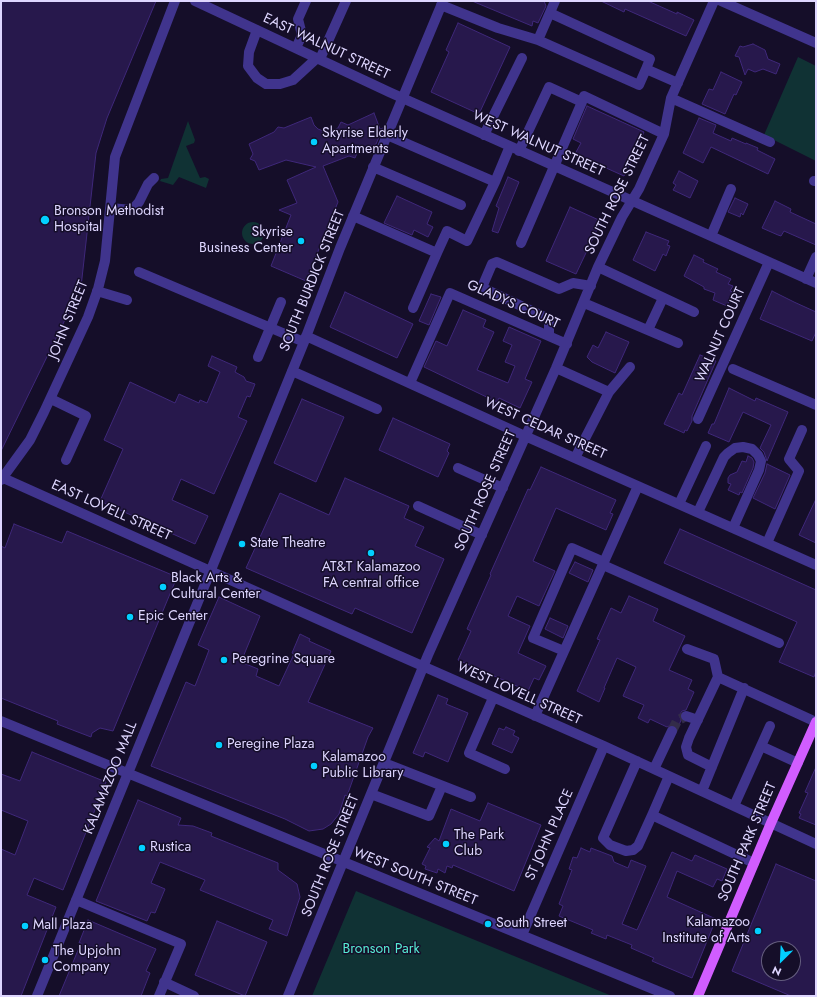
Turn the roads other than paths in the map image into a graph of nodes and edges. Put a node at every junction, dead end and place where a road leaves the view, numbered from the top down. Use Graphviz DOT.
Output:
graph roads {
  1 [pos="175,1"];
  2 [pos="195,1"];
  3 [pos="306,1"];
  4 [pos="346,1"];
  5 [pos="555,1"];
  6 [pos="714,1"];
  7 [pos="721,1"];
  8 [pos="442,3"];
  9 [pos="550,13"];
  10 [pos="258,30"];
  11 [pos="538,40"];
  12 [pos="816,43"];
  13 [pos="296,48"];
  14 [pos="522,58"];
  15 [pos="319,59"];
  16 [pos="646,69"];
  17 [pos="678,83"];
  18 [pos="402,98"];
  19 [pos="671,98"];
  20 [pos="582,102"];
  21 [pos="664,134"];
  22 [pos="387,135"];
  23 [pos="484,135"];
  24 [pos="770,142"];
  25 [pos="514,148"];
  26 [pos="554,167"];
  27 [pos="373,168"];
  28 [pos="154,178"];
  29 [pos="495,182"];
  30 [pos="731,190"];
  31 [pos="631,202"];
  32 [pos="461,205"];
  33 [pos="110,208"];
  34 [pos="353,216"];
  35 [pos="711,236"];
  36 [pos="521,243"];
  37 [pos="437,253"];
  38 [pos="816,257"];
  39 [pos="769,262"];
  40 [pos="598,268"];
  41 [pos="139,272"];
  42 [pos="806,279"];
  43 [pos="816,283"];
  44 [pos="591,286"];
  45 [pos="97,291"];
  46 [pos="663,298"];
  47 [pos="127,300"];
  48 [pos="280,302"];
  49 [pos="584,303"];
  50 [pos="413,308"];
  51 [pos="694,312"];
  52 [pos="270,328"];
  53 [pos="648,330"];
  54 [pos="549,336"];
  55 [pos="305,339"];
  56 [pos="678,342"];
  57 [pos="567,344"];
  58 [pos="258,357"];
  59 [pos="630,367"];
  60 [pos="556,368"];
  61 [pos="734,369"];
  62 [pos="292,370"];
  63 [pos="410,383"];
  64 [pos="609,392"];
  65 [pos="51,399"];
  66 [pos="816,405"];
  67 [pos="376,409"];
  68 [pos="698,419"];
  69 [pos="802,430"];
  70 [pos="525,436"];
  71 [pos="706,446"];
  72 [pos="576,458"];
  73 [pos="66,460"];
  74 [pos="458,468"];
  75 [pos="2,478"];
  76 [pos="638,486"];
  77 [pos="503,488"];
  78 [pos="679,504"];
  79 [pos="418,506"];
  80 [pos="698,512"];
  81 [pos="734,528"];
  82 [pos="482,535"];
  83 [pos="767,543"];
  84 [pos="604,563"];
  85 [pos="816,565"];
  86 [pos="210,571"];
  87 [pos="778,643"];
  88 [pos="687,649"];
  89 [pos="564,652"];
  90 [pos="424,667"];
  91 [pos="718,677"];
  92 [pos="744,688"];
  93 [pos="493,698"];
  94 [pos="535,716"];
  95 [pos="686,716"];
  96 [pos="698,720"];
  97 [pos="1,721"];
  98 [pos="816,722"];
  99 [pos="770,726"];
  100 [pos="672,731"];
  101 [pos="604,746"];
  102 [pos="761,746"];
  103 [pos="636,761"];
  104 [pos="384,763"];
  105 [pos="798,763"];
  106 [pos="712,767"];
  107 [pos="505,769"];
  108 [pos="654,769"];
  109 [pos="128,774"];
  110 [pos="669,776"];
  111 [pos="442,786"];
  112 [pos="702,791"];
  113 [pos="371,794"];
  114 [pos="471,797"];
  115 [pos="734,806"];
  116 [pos="652,813"];
  117 [pos="771,823"];
  118 [pos="816,844"];
  119 [pos="343,862"];
  120 [pos="754,863"];
  121 [pos="76,900"];
  122 [pos="522,935"];
  123 [pos="164,982"];
  124 [pos="37,996"];
  125 [pos="158,996"];
  126 [pos="194,996"];
  127 [pos="288,996"];
  128 [pos="670,996"];
  129 [pos="698,996"];
  1 -- 33 [label="street, JOHN STREET"];
  2 -- 10 [label="street, EAST WALNUT STREET"];
  3 -- 13 [label="street"];
  4 -- 15 [label="street"];
  5 -- 9 [label="street"];
  6 -- 17 [label="street, SOUTH ROSE STREET"];
  7 -- 12 [label="street"];
  8 -- 11 [label="street"];
  8 -- 18 [label="street, SOUTH BURDICK STREET"];
  9 -- 11 [label="street"];
  9 -- 16 [label="street"];
  10 -- 13 [label="street, EAST WALNUT STREET"];
  10 -- 15 [label="street"];
  11 -- 16 [label="street"];
  13 -- 15 [label="street, EAST WALNUT STREET"];
  14 -- 23 [label="street"];
  15 -- 18 [label="street, EAST WALNUT STREET"];
  16 -- 17 [label="street"];
  17 -- 19 [label="street, SOUTH ROSE STREET"];
  18 -- 22 [label="street, SOUTH BURDICK STREET"];
  18 -- 23 [label="street, WEST WALNUT STREET"];
  19 -- 21 [label="street, SOUTH ROSE STREET"];
  19 -- 24 [label="street"];
  20 -- 21 [label="street"];
  20 -- 25 [label="street"];
  20 -- 26 [label="street"];
  21 -- 31 [label="street, SOUTH ROSE STREET"];
  22 -- 27 [label="street, SOUTH BURDICK STREET"];
  22 -- 29 [label="street"];
  23 -- 25 [label="street, WEST WALNUT STREET"];
  25 -- 26 [label="street, WEST WALNUT STREET"];
  25 -- 29 [label="street"];
  26 -- 31 [label="street, WEST WALNUT STREET"];
  26 -- 36 [label="street"];
  27 -- 32 [label="street"];
  27 -- 34 [label="street, SOUTH BURDICK STREET"];
  28 -- 33 [label="street"];
  29 -- 37 [label="street"];
  30 -- 35 [label="street"];
  31 -- 35 [label="street, WEST WALNUT STREET"];
  31 -- 40 [label="street, SOUTH ROSE STREET"];
  33 -- 45 [label="street, JOHN STREET"];
  34 -- 37 [label="street"];
  34 -- 55 [label="street, SOUTH BURDICK STREET"];
  35 -- 39 [label="street, WEST WALNUT STREET"];
  37 -- 50 [label="street"];
  38 -- 42 [label="street"];
  39 -- 42 [label="street, WEST WALNUT STREET"];
  39 -- 68 [label="street, WALNUT COURT"];
  40 -- 44 [label="street, SOUTH ROSE STREET"];
  40 -- 46 [label="street"];
  41 -- 52 [label="street, WEST CEDAR STREET"];
  42 -- 43 [label="street, WEST WALNUT STREET"];
  44 -- 49 [label="street, SOUTH ROSE STREET"];
  44 -- 54 [label="street"];
  45 -- 47 [label="street"];
  45 -- 65 [label="street, JOHN STREET"];
  46 -- 51 [label="street"];
  46 -- 53 [label="street"];
  48 -- 52 [label="street"];
  49 -- 53 [label="street"];
  49 -- 57 [label="street, SOUTH ROSE STREET"];
  52 -- 55 [label="street, WEST CEDAR STREET"];
  52 -- 58 [label="street"];
  53 -- 56 [label="street"];
  54 -- 57 [label="street, GLADYS COURT"];
  54 -- 63 [label="street, GLADYS COURT"];
  55 -- 62 [label="street, SOUTH BURDICK STREET"];
  55 -- 63 [label="street, WEST CEDAR STREET"];
  57 -- 60 [label="street, SOUTH ROSE STREET"];
  59 -- 64 [label="street"];
  60 -- 64 [label="street"];
  60 -- 70 [label="street, SOUTH ROSE STREET"];
  61 -- 66 [label="street"];
  62 -- 67 [label="street"];
  62 -- 86 [label="street, SOUTH BURDICK STREET"];
  63 -- 70 [label="street, WEST CEDAR STREET"];
  64 -- 72 [label="street"];
  65 -- 73 [label="street"];
  65 -- 75 [label="street, JOHN STREET"];
  69 -- 83 [label="street"];
  70 -- 72 [label="street, WEST CEDAR STREET"];
  70 -- 77 [label="street, SOUTH ROSE STREET"];
  71 -- 78 [label="street"];
  72 -- 76 [label="street, WEST CEDAR STREET"];
  74 -- 77 [label="street"];
  75 -- 86 [label="street, EAST LOVELL STREET"];
  76 -- 78 [label="street, WEST CEDAR STREET"];
  76 -- 84 [label="street"];
  77 -- 82 [label="street, SOUTH ROSE STREET"];
  78 -- 80 [label="street, WEST CEDAR STREET"];
  79 -- 82 [label="street"];
  80 -- 81 [label="street, WEST CEDAR STREET"];
  80 -- 81 [label="street"];
  81 -- 83 [label="street, WEST CEDAR STREET"];
  82 -- 90 [label="street, SOUTH ROSE STREET"];
  83 -- 85 [label="street, WEST CEDAR STREET"];
  84 -- 87 [label="street"];
  84 -- 89 [label="street"];
  84 -- 89 [label="street"];
  86 -- 90 [label="street, WEST LOVELL STREET"];
  86 -- 109 [label="street, KALAMAZOO MALL"];
  88 -- 91 [label="street"];
  89 -- 94 [label="street"];
  90 -- 93 [label="street, WEST LOVELL STREET"];
  90 -- 104 [label="street, SOUTH ROSE STREET"];
  91 -- 92 [label="street"];
  91 -- 96 [label="street"];
  92 -- 98 [label="street"];
  92 -- 106 [label="street"];
  93 -- 94 [label="street, WEST LOVELL STREET"];
  93 -- 107 [label="street"];
  94 -- 101 [label="street, WEST LOVELL STREET"];
  95 -- 96 [label="street"];
  96 -- 106 [label="street"];
  97 -- 109 [label="street, WEST SOUTH STREET"];
  98 -- 105 [label="main road, SOUTH PARK STREET"];
  99 -- 102 [label="street"];
  100 -- 108 [label="street"];
  101 -- 103 [label="street, WEST LOVELL STREET"];
  101 -- 122 [label="street, ST JOHN PLACE"];
  102 -- 105 [label="street"];
  102 -- 115 [label="street"];
  103 -- 108 [label="street, WEST LOVELL STREET"];
  103 -- 116 [label="street"];
  104 -- 111 [label="street"];
  104 -- 113 [label="street, SOUTH ROSE STREET"];
  105 -- 117 [label="main road, SOUTH PARK STREET"];
  106 -- 112 [label="street"];
  108 -- 110 [label="street, WEST LOVELL STREET"];
  109 -- 119 [label="street, WEST SOUTH STREET"];
  109 -- 121 [label="street, KALAMAZOO MALL"];
  110 -- 112 [label="street, WEST LOVELL STREET"];
  110 -- 116 [label="street"];
  111 -- 113 [label="street"];
  111 -- 114 [label="street"];
  112 -- 115 [label="street, WEST LOVELL STREET"];
  113 -- 119 [label="street, SOUTH ROSE STREET"];
  115 -- 117 [label="street, WEST LOVELL STREET"];
  116 -- 120 [label="street"];
  117 -- 118 [label="street, WEST LOVELL STREET"];
  117 -- 120 [label="main road, SOUTH PARK STREET"];
  119 -- 122 [label="street, WEST SOUTH STREET"];
  119 -- 127 [label="street, SOUTH ROSE STREET"];
  120 -- 129 [label="main road, SOUTH PARK STREET"];
  121 -- 123 [label="street"];
  121 -- 124 [label="street, KALAMAZOO MALL"];
  122 -- 128 [label="street, WEST SOUTH STREET"];
  123 -- 125 [label="street"];
  123 -- 126 [label="street"];
}
